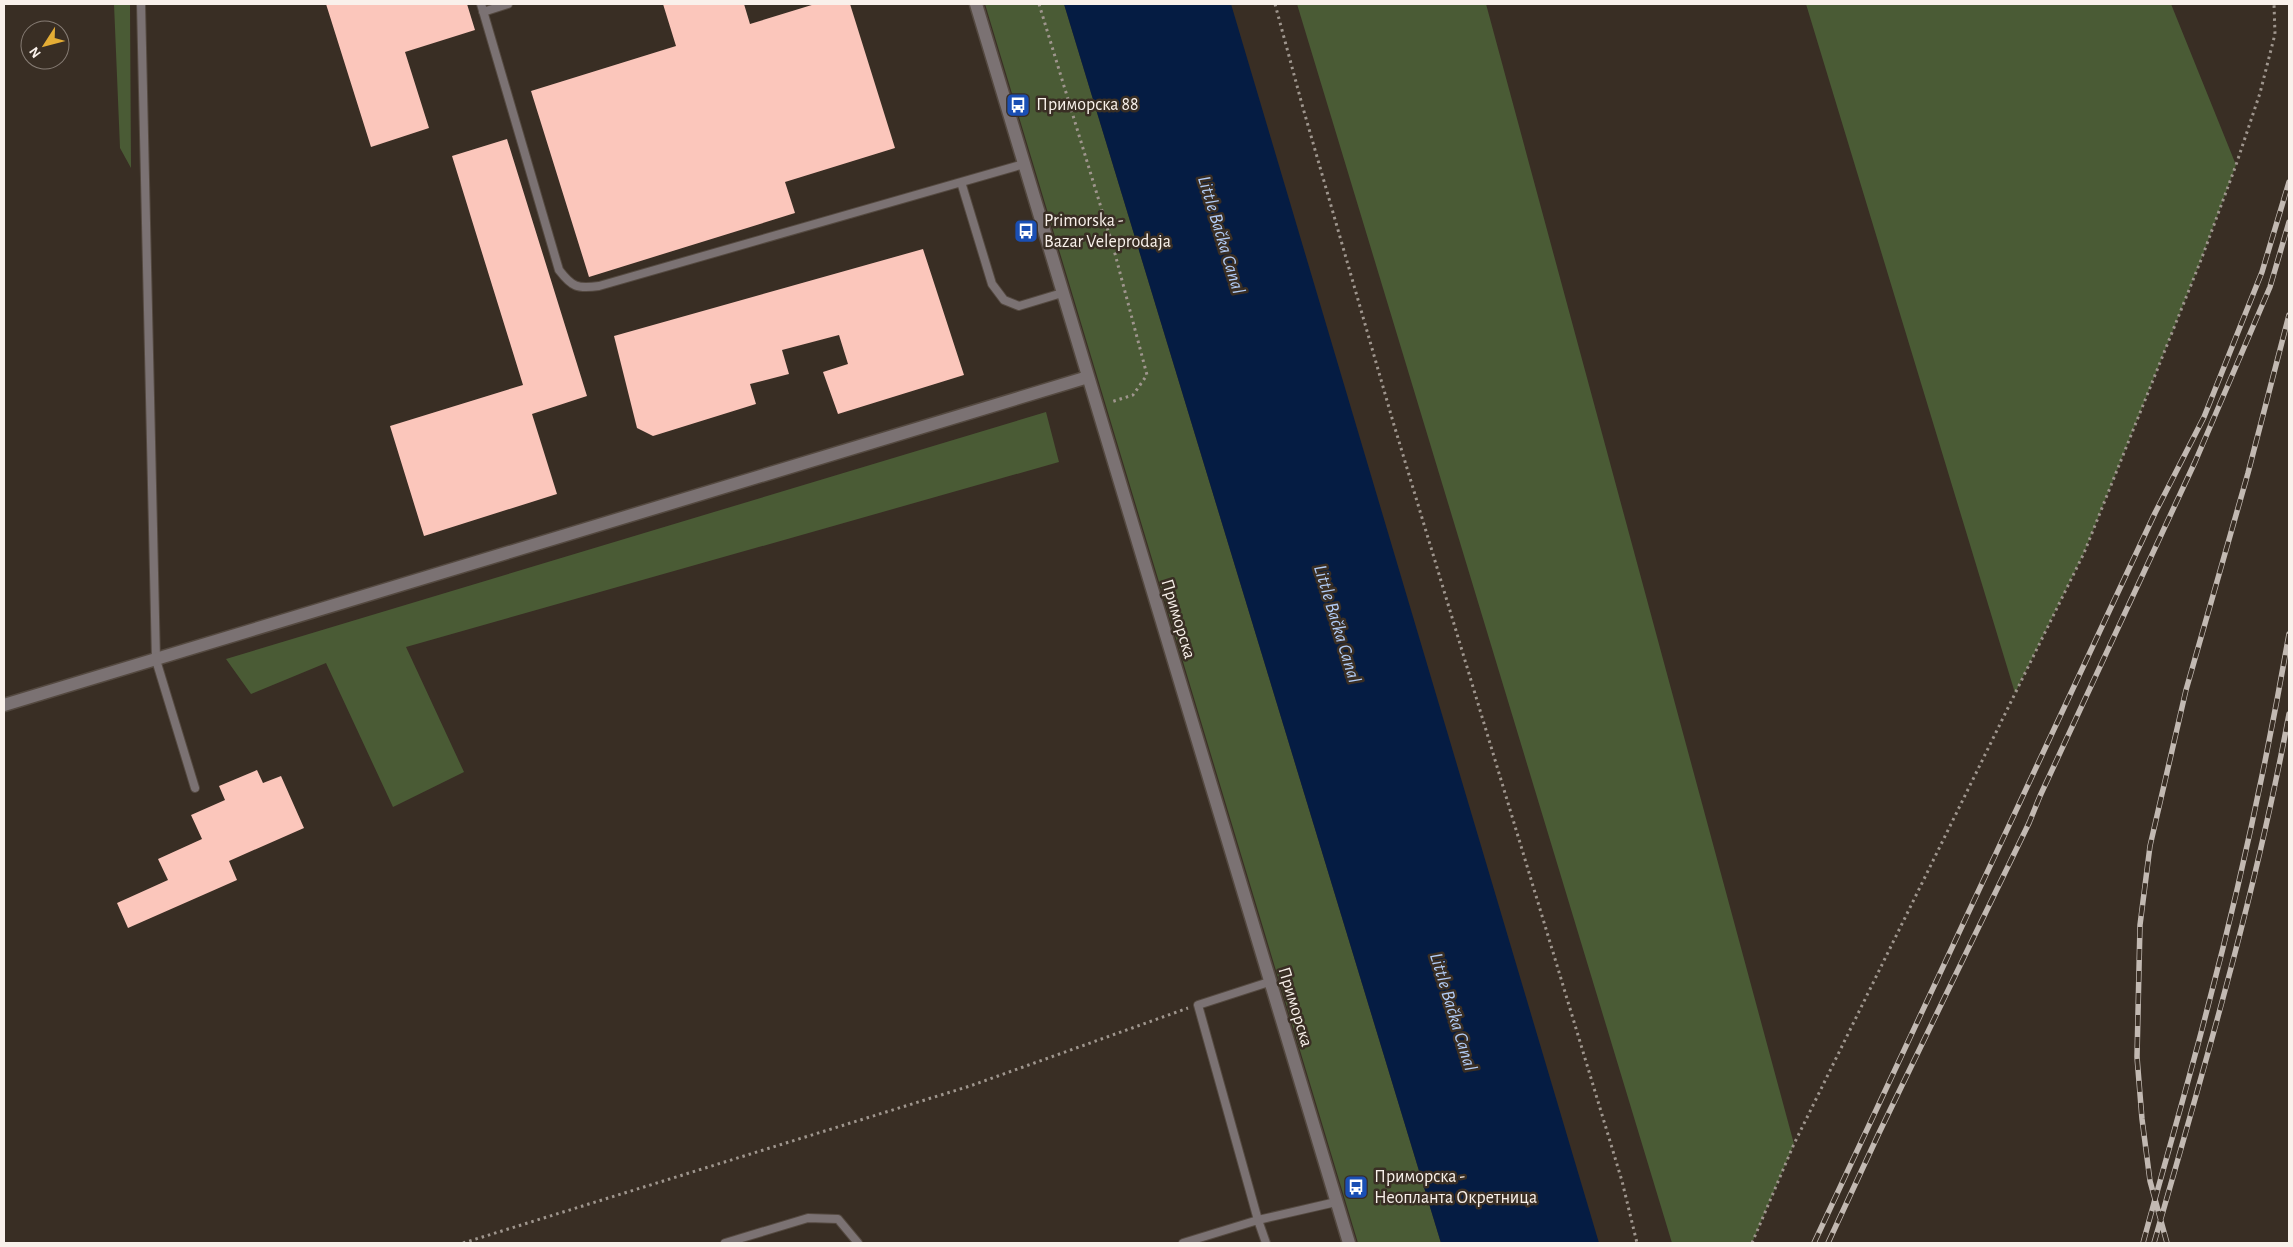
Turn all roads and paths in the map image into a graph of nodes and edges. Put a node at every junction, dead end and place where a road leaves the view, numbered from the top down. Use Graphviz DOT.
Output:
graph roads {
  1 [pos="141,4"];
  2 [pos="508,4"];
  3 [pos="976,4"];
  4 [pos="1039,4"];
  5 [pos="1275,4"];
  6 [pos="2274,4"];
  7 [pos="482,8"];
  8 [pos="1024,164"];
  9 [pos="962,182"];
  10 [pos="1062,293"];
  11 [pos="1088,377"];
  12 [pos="1096,407"];
  13 [pos="156,660"];
  14 [pos="4,705"];
  15 [pos="194,788"];
  16 [pos="1269,982"];
  17 [pos="1198,1005"];
  18 [pos="1336,1202"];
  19 [pos="1258,1220"];
  20 [pos="463,1243"];
  21 [pos="725,1243"];
  22 [pos="858,1243"];
  23 [pos="1183,1243"];
  24 [pos="1266,1243"];
  25 [pos="1349,1243"];
  26 [pos="1637,1243"];
  27 [pos="1752,1243"];
  1 -- 13 [label="lane"];
  2 -- 7 [label="lane"];
  3 -- 8 [label="street, Приморска"];
  4 -- 12 [label="path"];
  5 -- 26 [label="path"];
  6 -- 27 [label="path"];
  7 -- 9 [label="lane"];
  8 -- 9 [label="lane"];
  8 -- 10 [label="street, Приморска"];
  9 -- 10 [label="lane"];
  10 -- 11 [label="street, Приморска"];
  11 -- 12 [label="street, Приморска"];
  11 -- 13 [label="street"];
  12 -- 16 [label="street, Приморска"];
  13 -- 14 [label="street"];
  13 -- 15 [label="lane"];
  16 -- 17 [label="lane"];
  16 -- 18 [label="street, Приморска"];
  17 -- 19 [label="lane"];
  17 -- 20 [label="path"];
  18 -- 19 [label="lane"];
  18 -- 25 [label="street, Приморска"];
  19 -- 23 [label="lane"];
  19 -- 24 [label="lane"];
  21 -- 22 [label="lane"];
}
